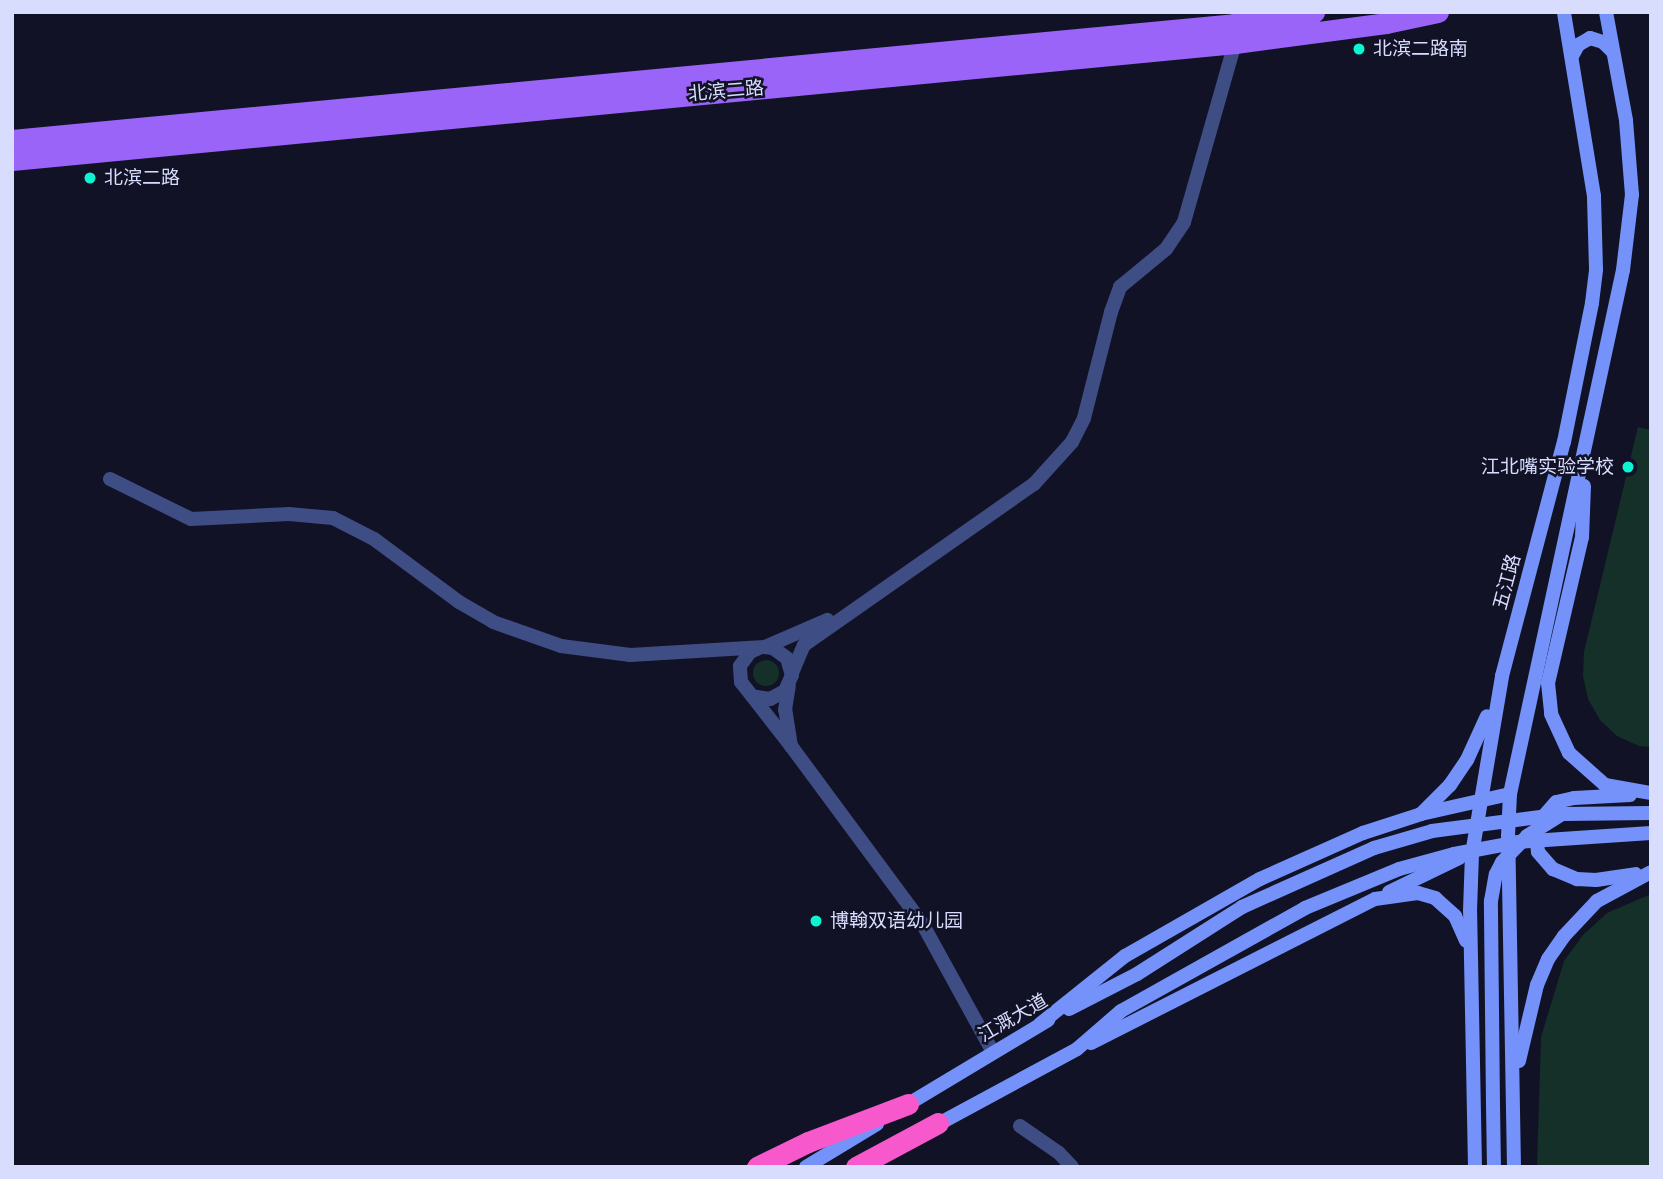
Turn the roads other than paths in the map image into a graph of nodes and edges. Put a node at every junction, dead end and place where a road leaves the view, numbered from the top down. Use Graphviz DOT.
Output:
graph roads {
  1 [pos="1314,12"];
  2 [pos="1438,12"];
  3 [pos="1564,12"];
  4 [pos="1606,12"];
  5 [pos="1235,43"];
  6 [pos="1613,52"];
  7 [pos="1572,55"];
  8 [pos="12,140"];
  9 [pos="12,160"];
  10 [pos="1586,447"];
  11 [pos="110,480"];
  12 [pos="857,607"];
  13 [pos="761,648"];
  14 [pos="671,653"];
  15 [pos="1502,676"];
  16 [pos="791,679"];
  17 [pos="741,682"];
  18 [pos="752,696"];
  19 [pos="791,746"];
  20 [pos="1510,794"];
  21 [pos="1651,794"];
  22 [pos="1479,801"];
  23 [pos="1651,813"];
  24 [pos="1420,814"];
  25 [pos="1563,814"];
  26 [pos="1651,833"];
  27 [pos="1508,836"];
  28 [pos="1472,854"];
  29 [pos="1651,872"];
  30 [pos="1375,899"];
  31 [pos="1470,957"];
  32 [pos="1040,1024"];
  33 [pos="1077,1049"];
  34 [pos="993,1052"];
  35 [pos="908,1104"];
  36 [pos="1513,1104"];
  37 [pos="938,1124"];
  38 [pos="1020,1126"];
  39 [pos="757,1167"];
  40 [pos="806,1167"];
  41 [pos="856,1167"];
  42 [pos="875,1167"];
  43 [pos="1072,1167"];
  44 [pos="1475,1167"];
  45 [pos="1494,1167"];
  46 [pos="1514,1167"];
  1 -- 8 [label="main road, 北滨二路"];
  2 -- 5 [label="main road, 北滨二路"];
  3 -- 7 [label="main road, 五江路"];
  4 -- 6 [label="main road"];
  5 -- 9 [label="main road, 北滨二路"];
  5 -- 12 [label="street"];
  6 -- 7 [label="main road"];
  6 -- 10 [label="main road"];
  7 -- 15 [label="main road, 五江路"];
  10 -- 20 [label="main road"];
  10 -- 21 [label="main road"];
  11 -- 14 [label="street"];
  12 -- 13 [label="street"];
  12 -- 16 [label="street"];
  13 -- 14 [label="street"];
  13 -- 16 [label="street"];
  13 -- 17 [label="street"];
  14 -- 17 [label="street"];
  15 -- 22 [label="main road, 五江路"];
  15 -- 24 [label="main road"];
  16 -- 18 [label="street"];
  16 -- 19 [label="street"];
  17 -- 18 [label="street"];
  18 -- 19 [label="street"];
  19 -- 34 [label="street"];
  20 -- 22 [label="main road"];
  20 -- 27 [label="main road"];
  21 -- 29 [label="main road"];
  22 -- 24 [label="main road"];
  22 -- 28 [label="main road, 五江路"];
  23 -- 25 [label="main road, 江溉大道, bridge"];
  24 -- 32 [label="main road"];
  25 -- 32 [label="main road, 江溉大道, bridge"];
  25 -- 45 [label="main road, bridge"];
  26 -- 33 [label="main road, bridge"];
  27 -- 28 [label="main road"];
  27 -- 36 [label="main road"];
  28 -- 30 [label="main road"];
  28 -- 31 [label="main road, 五江路"];
  29 -- 36 [label="main road"];
  30 -- 31 [label="main road"];
  30 -- 33 [label="main road"];
  31 -- 44 [label="main road, 五江路"];
  32 -- 34 [label="main road, 江溉大道"];
  33 -- 37 [label="main road"];
  34 -- 35 [label="main road, 江溉大道"];
  35 -- 39 [label="highway"];
  35 -- 40 [label="main road, 江溉大道"];
  36 -- 46 [label="main road"];
  37 -- 41 [label="highway"];
  37 -- 42 [label="main road"];
  38 -- 43 [label="street"];
}
